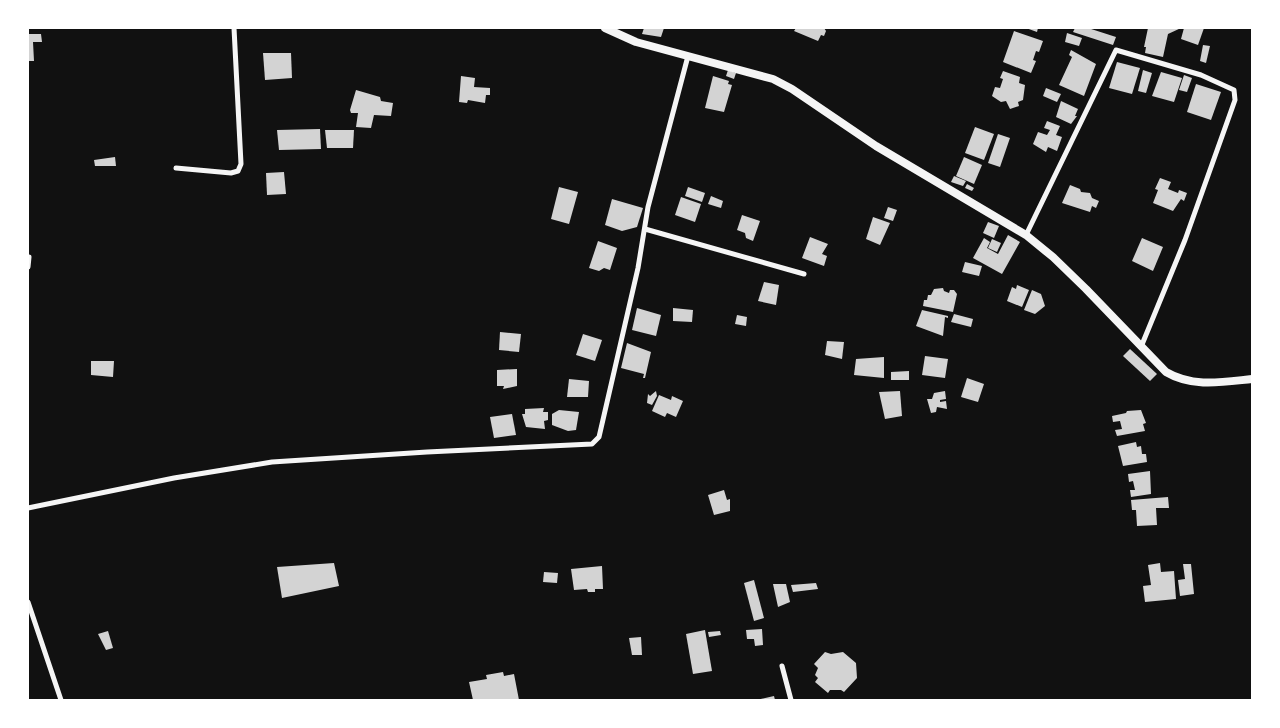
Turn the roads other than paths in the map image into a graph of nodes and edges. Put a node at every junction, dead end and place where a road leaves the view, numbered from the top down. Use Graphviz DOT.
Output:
graph roads {
  1 [pos="234,28"];
  2 [pos="605,28"];
  3 [pos="688,56"];
  4 [pos="176,168"];
  5 [pos="645,229"];
  6 [pos="1026,235"];
  7 [pos="29,257"];
  8 [pos="28,267"];
  9 [pos="804,274"];
  10 [pos="1141,347"];
  11 [pos="1252,379"];
  12 [pos="28,508"];
  13 [pos="28,602"];
  14 [pos="782,666"];
  15 [pos="61,700"];
  16 [pos="791,700"];
  1 -- 4 [label="street"];
  2 -- 3 [label="main road"];
  3 -- 5 [label="street"];
  3 -- 6 [label="main road"];
  5 -- 9 [label="street"];
  5 -- 12 [label="street"];
  6 -- 10 [label="main road"];
  6 -- 10 [label="street"];
  7 -- 8 [label="street"];
  10 -- 11 [label="main road"];
  13 -- 15 [label="street"];
  14 -- 16 [label="street"];
}
